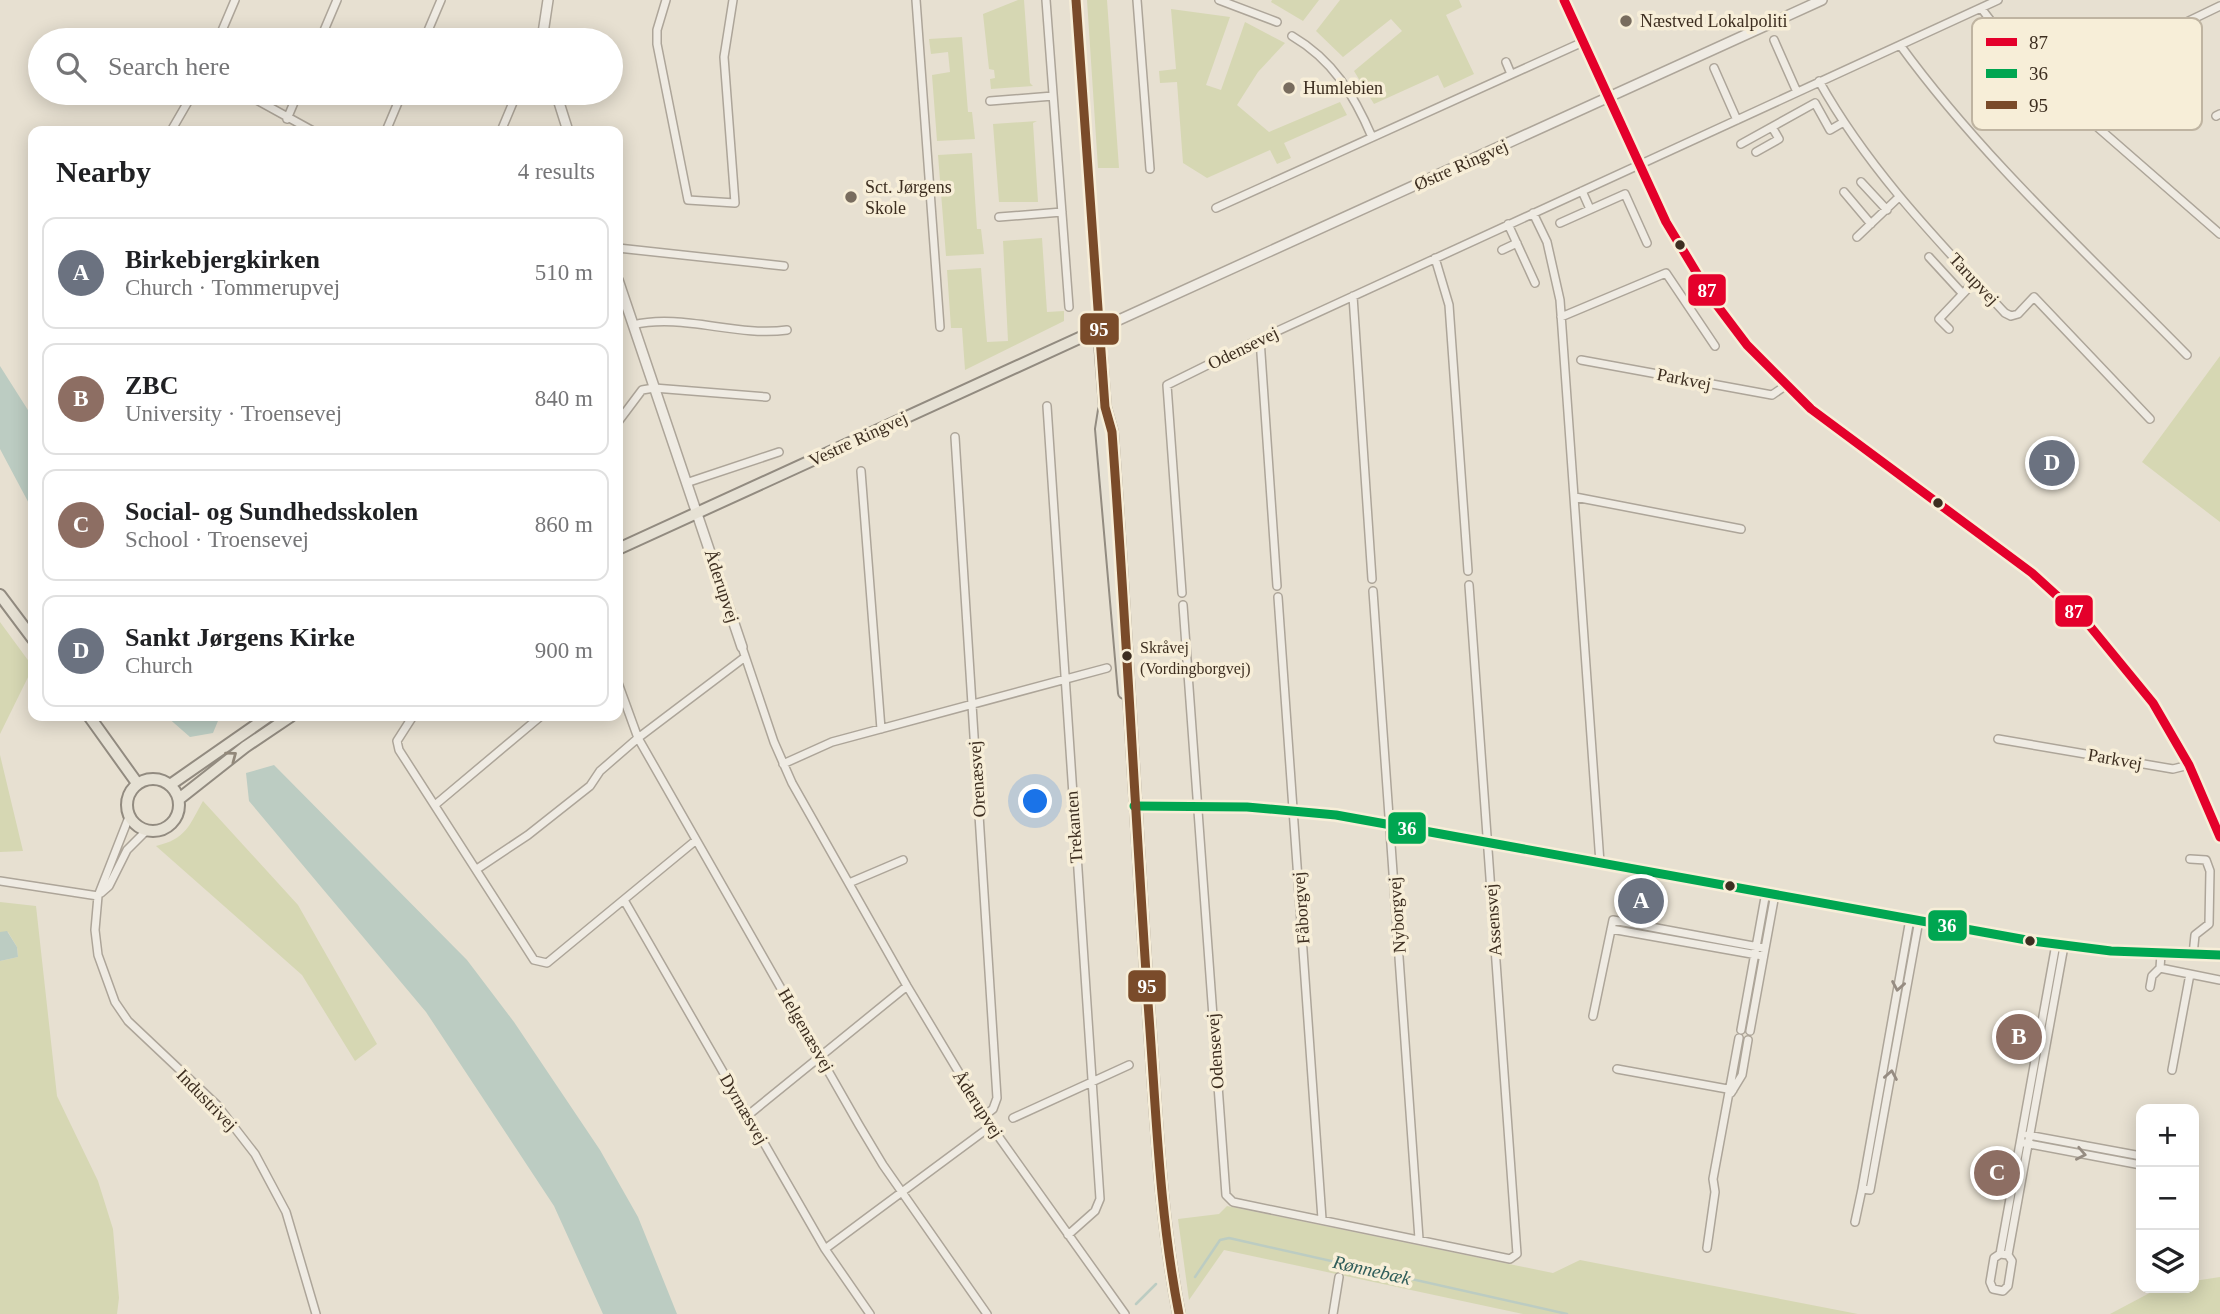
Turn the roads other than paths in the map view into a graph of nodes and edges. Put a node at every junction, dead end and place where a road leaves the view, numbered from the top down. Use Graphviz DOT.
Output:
graph roads {
  1 [pos="235,0"];
  2 [pos="337,0"];
  3 [pos="441,0"];
  4 [pos="548,0"];
  5 [pos="666,0"];
  6 [pos="733,0"];
  7 [pos="916,0"];
  8 [pos="1046,0"];
  9 [pos="1076,0"];
  10 [pos="1138,0"];
  11 [pos="1219,0"];
  12 [pos="1564,0"];
  13 [pos="1822,0"];
  14 [pos="1998,0"];
  15 [pos="2220,6"];
  16 [pos="1981,8"];
  17 [pos="1989,18"];
  18 [pos="2195,18"];
  19 [pos="1277,22"];
  20 [pos="223,28"];
  21 [pos="325,28"];
  22 [pos="429,28"];
  23 [pos="544,28"];
  24 [pos="1292,36"];
  25 [pos="1774,40"];
  26 [pos="1583,42"];
  27 [pos="1900,45"];
  28 [pos="1506,62"];
  29 [pos="1714,68"];
  30 [pos="1511,74"];
  31 [pos="1819,81"];
  32 [pos="1797,92"];
  33 [pos="1053,96"];
  34 [pos="1611,97"];
  35 [pos="990,101"];
  36 [pos="186,105"];
  37 [pos="264,105"];
  38 [pos="294,105"];
  39 [pos="397,105"];
  40 [pos="512,105"];
  41 [pos="560,105"];
  42 [pos="288,119"];
  43 [pos="1737,120"];
  44 [pos="1842,122"];
  45 [pos="174,126"];
  46 [pos="303,126"];
  47 [pos="388,126"];
  48 [pos="503,126"];
  49 [pos="566,126"];
  50 [pos="1772,127"];
  51 [pos="2101,130"];
  52 [pos="1372,137"];
  53 [pos="1741,144"];
  54 [pos="1756,152"];
  55 [pos="1640,165"];
  56 [pos="1150,169"];
  57 [pos="1861,182"];
  58 [pos="1582,191"];
  59 [pos="1844,191"];
  60 [pos="1899,197"];
  61 [pos="1216,208"];
  62 [pos="1590,209"];
  63 [pos="1887,210"];
  64 [pos="1062,212"];
  65 [pos="1533,213"];
  66 [pos="999,216"];
  67 [pos="1560,223"];
  68 [pos="1508,224"];
  69 [pos="1871,224"];
  70 [pos="2220,234"];
  71 [pos="1857,237"];
  72 [pos="1517,243"];
  73 [pos="1647,243"];
  74 [pos="623,249"];
  75 [pos="1502,250"];
  76 [pos="1929,257"];
  77 [pos="1435,258"];
  78 [pos="784,265"];
  79 [pos="1975,281"];
  80 [pos="1535,283"];
  81 [pos="1962,293"];
  82 [pos="623,295"];
  83 [pos="1353,296"];
  84 [pos="1069,307"];
  85 [pos="1561,317"];
  86 [pos="633,325"];
  87 [pos="940,327"];
  88 [pos="1950,329"];
  89 [pos="787,330"];
  90 [pos="1099,330"];
  91 [pos="1260,339"];
  92 [pos="1715,346"];
  93 [pos="2187,355"];
  94 [pos="1581,360"];
  95 [pos="1785,386"];
  96 [pos="654,388"];
  97 [pos="766,397"];
  98 [pos="1047,406"];
  99 [pos="623,415"];
  100 [pos="2150,419"];
  101 [pos="955,437"];
  102 [pos="779,452"];
  103 [pos="861,471"];
  104 [pos="686,483"];
  105 [pos="1575,498"];
  106 [pos="697,513"];
  107 [pos="1741,529"];
  108 [pos="623,547"];
  109 [pos="1468,571"];
  110 [pos="1372,579"];
  111 [pos="1469,585"];
  112 [pos="1277,586"];
  113 [pos="1374,591"];
  114 [pos="1182,593"];
  115 [pos="0,596"];
  116 [pos="1278,597"];
  117 [pos="1183,605"];
  118 [pos="28,632"];
  119 [pos="742,647"];
  120 [pos="745,657"];
  121 [pos="1107,668"];
  122 [pos="1064,679"];
  123 [pos="623,697"];
  124 [pos="972,704"];
  125 [pos="93,721"];
  126 [pos="262,721"];
  127 [pos="284,721"];
  128 [pos="410,721"];
  129 [pos="535,721"];
  130 [pos="881,729"];
  131 [pos="638,738"];
  132 [pos="1998,739"];
  133 [pos="783,764"];
  134 [pos="2189,765"];
  135 [pos="137,783"];
  136 [pos="170,785"];
  137 [pos="178,799"];
  138 [pos="435,805"];
  139 [pos="1197,805"];
  140 [pos="1135,806"];
  141 [pos="1294,812"];
  142 [pos="129,817"];
  143 [pos="1391,824"];
  144 [pos="147,830"];
  145 [pos="2220,837"];
  146 [pos="695,841"];
  147 [pos="1488,842"];
  148 [pos="2190,859"];
  149 [pos="904,860"];
  150 [pos="1600,863"];
  151 [pos="477,869"];
  152 [pos="0,881"];
  153 [pos="849,883"];
  154 [pos="1770,893"];
  155 [pos="98,896"];
  156 [pos="624,900"];
  157 [pos="1910,919"];
  158 [pos="1919,920"];
  159 [pos="2060,945"];
  160 [pos="1760,951"];
  161 [pos="2161,954"];
  162 [pos="2193,955"];
  163 [pos="2220,955"];
  164 [pos="2160,968"];
  165 [pos="2190,974"];
  166 [pos="2220,980"];
  167 [pos="907,986"];
  168 [pos="2150,986"];
  169 [pos="1593,1016"];
  170 [pos="1745,1030"];
  171 [pos="1744,1039"];
  172 [pos="821,1057"];
  173 [pos="1129,1065"];
  174 [pos="1617,1069"];
  175 [pos="2172,1070"];
  176 [pos="1093,1080"];
  177 [pos="1731,1092"];
  178 [pos="747,1116"];
  179 [pos="984,1116"];
  180 [pos="1013,1118"];
  181 [pos="991,1126"];
  182 [pos="2025,1139"];
  183 [pos="2136,1155"];
  184 [pos="2136,1164"];
  185 [pos="1866,1189"];
  186 [pos="902,1191"];
  187 [pos="1322,1219"];
  188 [pos="1855,1222"];
  189 [pos="1068,1235"];
  190 [pos="1419,1239"];
  191 [pos="1707,1248"];
  192 [pos="825,1249"];
  193 [pos="1517,1254"];
  194 [pos="2004,1254"];
  195 [pos="1339,1277"];
  196 [pos="316,1314"];
  197 [pos="870,1314"];
  198 [pos="987,1314"];
  199 [pos="1125,1314"];
  200 [pos="1179,1314"];
  201 [pos="1333,1314"];
  1 -- 20 [label="street"];
  2 -- 21 [label="street"];
  3 -- 22 [label="street"];
  4 -- 23 [label="street"];
  5 -- 6 [label="street"];
  7 -- 87 [label="street"];
  8 -- 33 [label="street"];
  9 -- 90 [label="street"];
  10 -- 56 [label="street"];
  11 -- 19 [label="street"];
  12 -- 26 [label="street"];
  13 -- 34 [label="street, Østre Ringvej"];
  14 -- 16 [label="street, Odensevej"];
  15 -- 18 [label="street"];
  16 -- 17 [label="street"];
  16 -- 27 [label="street, Odensevej"];
  24 -- 52 [label="street"];
  25 -- 32 [label="street"];
  26 -- 30 [label="street"];
  26 -- 34 [label="street"];
  27 -- 31 [label="street, Odensevej"];
  27 -- 93 [label="street"];
  28 -- 30 [label="street"];
  29 -- 43 [label="street"];
  30 -- 52 [label="street"];
  31 -- 32 [label="street, Odensevej"];
  31 -- 44 [label="street, Tarupvej"];
  32 -- 43 [label="street, Odensevej"];
  33 -- 35 [label="street"];
  33 -- 64 [label="street"];
  34 -- 55 [label="street"];
  34 -- 90 [label="street, Østre Ringvej"];
  36 -- 45 [label="street"];
  37 -- 42 [label="street"];
  38 -- 42 [label="street"];
  39 -- 47 [label="street"];
  40 -- 48 [label="street"];
  41 -- 49 [label="street"];
  42 -- 46 [label="street"];
  43 -- 55 [label="street, Odensevej"];
  44 -- 50 [label="street"];
  44 -- 60 [label="street, Tarupvej"];
  50 -- 53 [label="street"];
  50 -- 54 [label="street"];
  51 -- 70 [label="street"];
  52 -- 61 [label="street"];
  55 -- 58 [label="street, Odensevej"];
  55 -- 95 [label="street"];
  57 -- 63 [label="street"];
  58 -- 62 [label="street"];
  58 -- 65 [label="street, Odensevej"];
  59 -- 69 [label="street"];
  60 -- 63 [label="street"];
  60 -- 79 [label="street, Tarupvej"];
  62 -- 67 [label="street"];
  62 -- 73 [label="street"];
  63 -- 69 [label="street"];
  64 -- 66 [label="street"];
  64 -- 84 [label="street"];
  65 -- 68 [label="street, Odensevej"];
  65 -- 85 [label="street"];
  68 -- 72 [label="street"];
  68 -- 77 [label="street, Odensevej"];
  69 -- 71 [label="street"];
  72 -- 75 [label="street"];
  72 -- 80 [label="street"];
  74 -- 78 [label="street"];
  76 -- 81 [label="street"];
  77 -- 83 [label="street, Odensevej"];
  77 -- 109 [label="street"];
  79 -- 81 [label="street"];
  79 -- 100 [label="street, Tarupvej"];
  81 -- 88 [label="street"];
  82 -- 86 [label="street, Åderupvej"];
  83 -- 91 [label="street, Odensevej"];
  83 -- 110 [label="street"];
  85 -- 92 [label="street"];
  85 -- 105 [label="street"];
  86 -- 89 [label="street"];
  86 -- 96 [label="street, Åderupvej"];
  90 -- 106 [label="main road, Vestre Ringvej"];
  90 -- 140 [label="main road"];
  91 -- 112 [label="street"];
  91 -- 114 [label="street, Odensevej"];
  94 -- 95 [label="street, Parkvej"];
  95 -- 134 [label="street"];
  96 -- 97 [label="street"];
  96 -- 99 [label="street"];
  96 -- 104 [label="street, Åderupvej"];
  98 -- 122 [label="street, Trekanten"];
  101 -- 124 [label="street, Orenæsvej"];
  102 -- 104 [label="street"];
  103 -- 130 [label="street"];
  104 -- 106 [label="street, Åderupvej"];
  105 -- 107 [label="street"];
  105 -- 150 [label="street"];
  106 -- 108 [label="main road, Vestre Ringvej"];
  106 -- 119 [label="street, Åderupvej"];
  111 -- 147 [label="street, Assensvej"];
  113 -- 143 [label="street, Nyborgvej"];
  115 -- 118 [label="main road"];
  116 -- 141 [label="street, Fåborgvej"];
  117 -- 139 [label="street, Odensevej"];
  119 -- 120 [label="street, Åderupvej"];
  120 -- 131 [label="street"];
  120 -- 133 [label="street, Åderupvej"];
  121 -- 122 [label="street"];
  122 -- 124 [label="street"];
  122 -- 176 [label="street, Trekanten"];
  123 -- 131 [label="street, Helgenæsvej"];
  124 -- 130 [label="street"];
  124 -- 179 [label="street, Orenæsvej"];
  125 -- 135 [label="main road"];
  126 -- 136 [label="main road"];
  137 -- 127 [label="main road, one-way"];
  128 -- 138 [label="street"];
  129 -- 138 [label="street"];
  130 -- 133 [label="street"];
  131 -- 146 [label="street, Helgenæsvej"];
  131 -- 151 [label="street"];
  132 -- 134 [label="street, Parkvej"];
  133 -- 153 [label="street, Åderupvej"];
  134 -- 145 [label="street"];
  135 -- 136 [label="main road"];
  135 -- 142 [label="main road"];
  136 -- 137 [label="main road"];
  137 -- 144 [label="main road"];
  138 -- 151 [label="street"];
  139 -- 140 [label="street"];
  139 -- 141 [label="street"];
  139 -- 187 [label="street, Odensevej"];
  140 -- 200 [label="main road"];
  141 -- 143 [label="street"];
  141 -- 187 [label="street, Fåborgvej"];
  142 -- 144 [label="main road"];
  142 -- 155 [label="street, Industrivej"];
  143 -- 147 [label="street"];
  143 -- 190 [label="street, Nyborgvej"];
  144 -- 155 [label="street"];
  146 -- 156 [label="street"];
  146 -- 172 [label="street, Helgenæsvej"];
  147 -- 150 [label="street"];
  147 -- 193 [label="street, Assensvej"];
  148 -- 162 [label="street"];
  149 -- 153 [label="street"];
  150 -- 154 [label="street"];
  151 -- 156 [label="street"];
  152 -- 155 [label="street"];
  153 -- 167 [label="street, Åderupvej"];
  154 -- 157 [label="street"];
  154 -- 160 [label="street"];
  155 -- 196 [label="street, Industrivej"];
  156 -- 178 [label="street, Dyrnæsvej"];
  157 -- 158 [label="street"];
  157 -- 185 [label="street, one-way"];
  158 -- 159 [label="street"];
  185 -- 158 [label="street, one-way"];
  159 -- 161 [label="street"];
  159 -- 182 [label="street"];
  160 -- 169 [label="street"];
  160 -- 170 [label="street"];
  161 -- 162 [label="street"];
  161 -- 164 [label="street"];
  162 -- 163 [label="street"];
  164 -- 165 [label="street"];
  164 -- 168 [label="street"];
  165 -- 166 [label="street"];
  165 -- 175 [label="street"];
  167 -- 172 [label="street"];
  167 -- 179 [label="street, Åderupvej"];
  171 -- 177 [label="street"];
  172 -- 178 [label="street"];
  172 -- 186 [label="street, Helgenæsvej"];
  173 -- 176 [label="street"];
  174 -- 177 [label="street"];
  176 -- 180 [label="street"];
  176 -- 189 [label="street, Trekanten"];
  177 -- 191 [label="street"];
  178 -- 192 [label="street, Dyrnæsvej"];
  179 -- 181 [label="street, Åderupvej"];
  181 -- 186 [label="street"];
  181 -- 189 [label="street, Åderupvej"];
  182 -- 183 [label="street"];
  182 -- 184 [label="street, one-way"];
  182 -- 194 [label="street"];
  185 -- 188 [label="street"];
  186 -- 192 [label="street"];
  186 -- 198 [label="street, Helgenæsvej"];
  187 -- 190 [label="street, Odensevej"];
  189 -- 199 [label="street, Åderupvej"];
  190 -- 193 [label="street, Odensevej"];
  192 -- 197 [label="street, Dyrnæsvej"];
  194 -- 194 [label="street"];
  195 -- 201 [label="street"];
}
